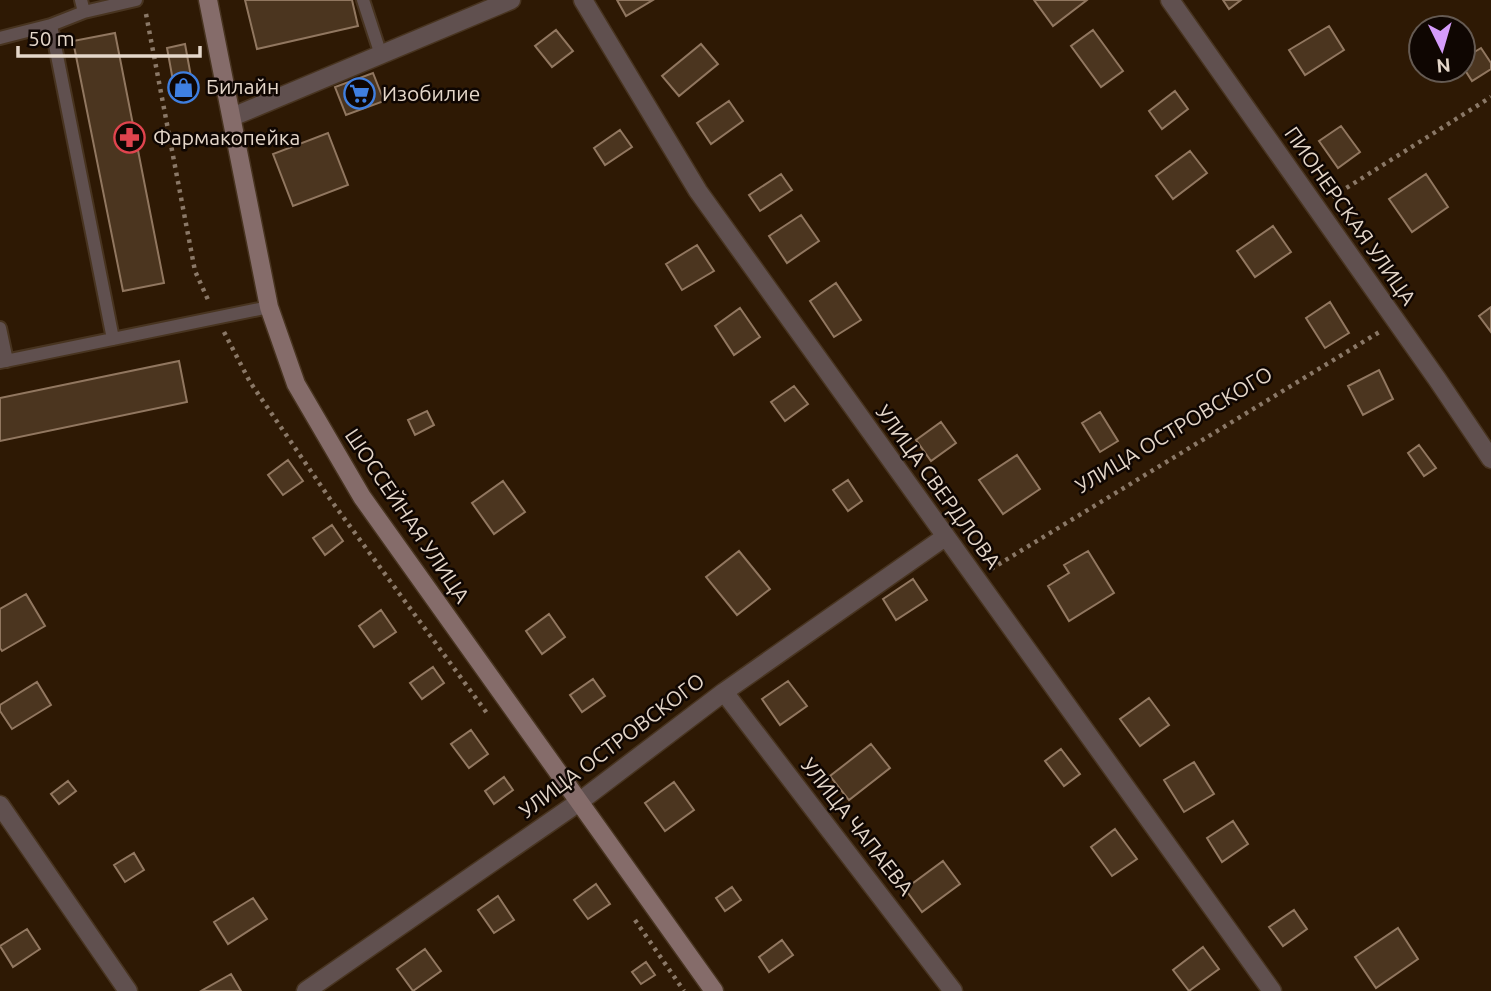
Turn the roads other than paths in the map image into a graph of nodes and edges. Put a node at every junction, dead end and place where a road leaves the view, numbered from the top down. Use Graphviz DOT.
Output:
graph roads {
  1 [pos="136,0"];
  2 [pos="208,0"];
  3 [pos="363,0"];
  4 [pos="511,0"];
  5 [pos="583,0"];
  6 [pos="1170,0"];
  7 [pos="82,6"];
  8 [pos="51,25"];
  9 [pos="0,38"];
  10 [pos="381,55"];
  11 [pos="232,117"];
  12 [pos="269,307"];
  13 [pos="0,328"];
  14 [pos="113,339"];
  15 [pos="3,362"];
  16 [pos="1491,459"];
  17 [pos="946,537"];
  18 [pos="724,692"];
  19 [pos="579,802"];
  20 [pos="0,805"];
  21 [pos="128,991"];
  22 [pos="306,991"];
  23 [pos="714,991"];
  24 [pos="953,991"];
  25 [pos="1272,991"];
  1 -- 7 [label="lane"];
  2 -- 11 [label="main road, ШОССЕЙНАЯ УЛИЦА"];
  3 -- 10 [label="lane"];
  4 -- 10 [label="street"];
  5 -- 17 [label="street, УЛИЦА СВЕРДЛОВА"];
  6 -- 16 [label="street, ПИОНЕРСКАЯ УЛИЦА"];
  7 -- 8 [label="lane"];
  8 -- 9 [label="lane"];
  8 -- 14 [label="lane"];
  10 -- 11 [label="street"];
  11 -- 12 [label="main road, ШОССЕЙНАЯ УЛИЦА"];
  12 -- 14 [label="lane"];
  12 -- 19 [label="main road, ШОССЕЙНАЯ УЛИЦА"];
  13 -- 15 [label="lane"];
  14 -- 15 [label="lane"];
  17 -- 18 [label="street, УЛИЦА ОСТРОВСКОГО"];
  17 -- 25 [label="street, УЛИЦА СВЕРДЛОВА"];
  18 -- 19 [label="street, УЛИЦА ОСТРОВСКОГО"];
  18 -- 24 [label="street, УЛИЦА ЧАПАЕВА"];
  19 -- 22 [label="street, УЛИЦА ОСТРОВСКОГО"];
  19 -- 23 [label="main road, ШОССЕЙНАЯ УЛИЦА"];
  20 -- 21 [label="street"];
}
